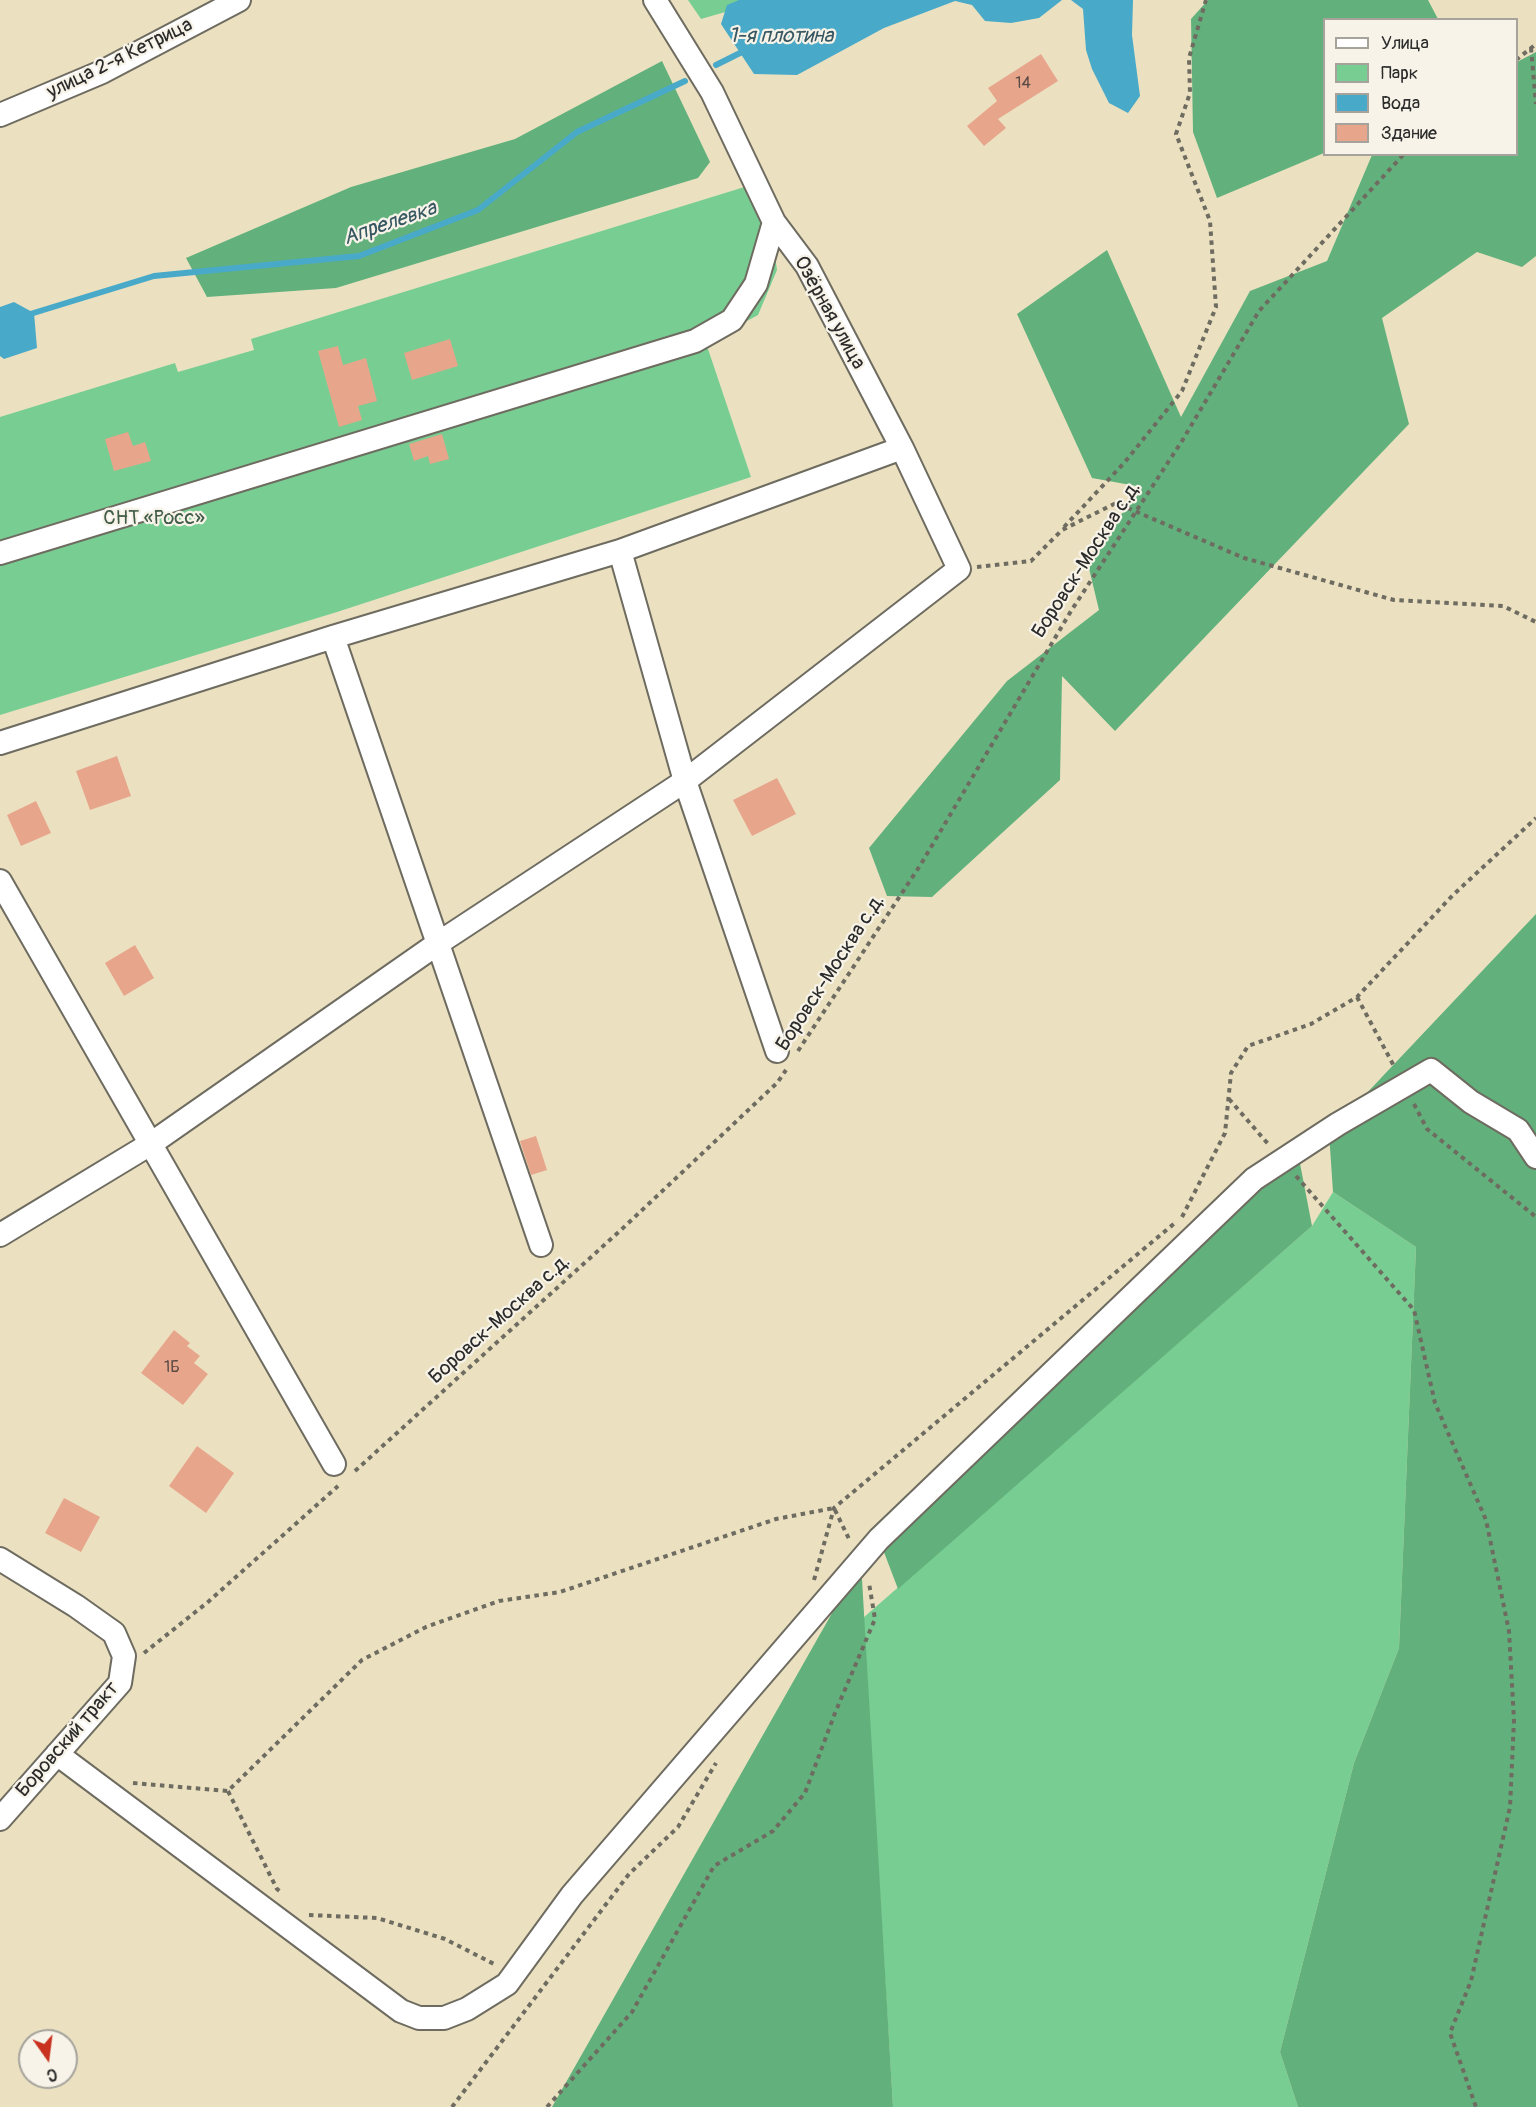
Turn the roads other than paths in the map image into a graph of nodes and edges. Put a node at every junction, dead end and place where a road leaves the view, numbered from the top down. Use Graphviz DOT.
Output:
graph roads {
  1 [pos="239,0"];
  2 [pos="655,0"];
  3 [pos="0,115"];
  4 [pos="774,222"];
  5 [pos="903,448"];
  6 [pos="620,551"];
  7 [pos="0,553"];
  8 [pos="333,637"];
  9 [pos="0,743"];
  10 [pos="685,781"];
  11 [pos="0,881"];
  12 [pos="437,944"];
  13 [pos="788,1056"];
  14 [pos="152,1143"];
  15 [pos="1536,1157"];
  16 [pos="0,1235"];
  17 [pos="541,1245"];
  18 [pos="342,1474"];
  19 [pos="0,1559"];
  20 [pos="57,1754"];
  21 [pos="0,1819"];
  1 -- 3 [label="street, улица 2-я Кетрица"];
  2 -- 4 [label="street, Озёрная улица"];
  4 -- 5 [label="street, Озёрная улица"];
  4 -- 7 [label="street"];
  5 -- 6 [label="street"];
  5 -- 10 [label="street, Озёрная улица"];
  6 -- 8 [label="street"];
  6 -- 10 [label="street"];
  8 -- 9 [label="street"];
  8 -- 12 [label="street"];
  10 -- 12 [label="street"];
  10 -- 13 [label="street"];
  11 -- 14 [label="street"];
  12 -- 14 [label="street"];
  12 -- 17 [label="street"];
  14 -- 16 [label="street"];
  14 -- 18 [label="street"];
  15 -- 20 [label="street"];
  19 -- 20 [label="street, Боровский тракт"];
  20 -- 21 [label="street, Боровский тракт"];
}
